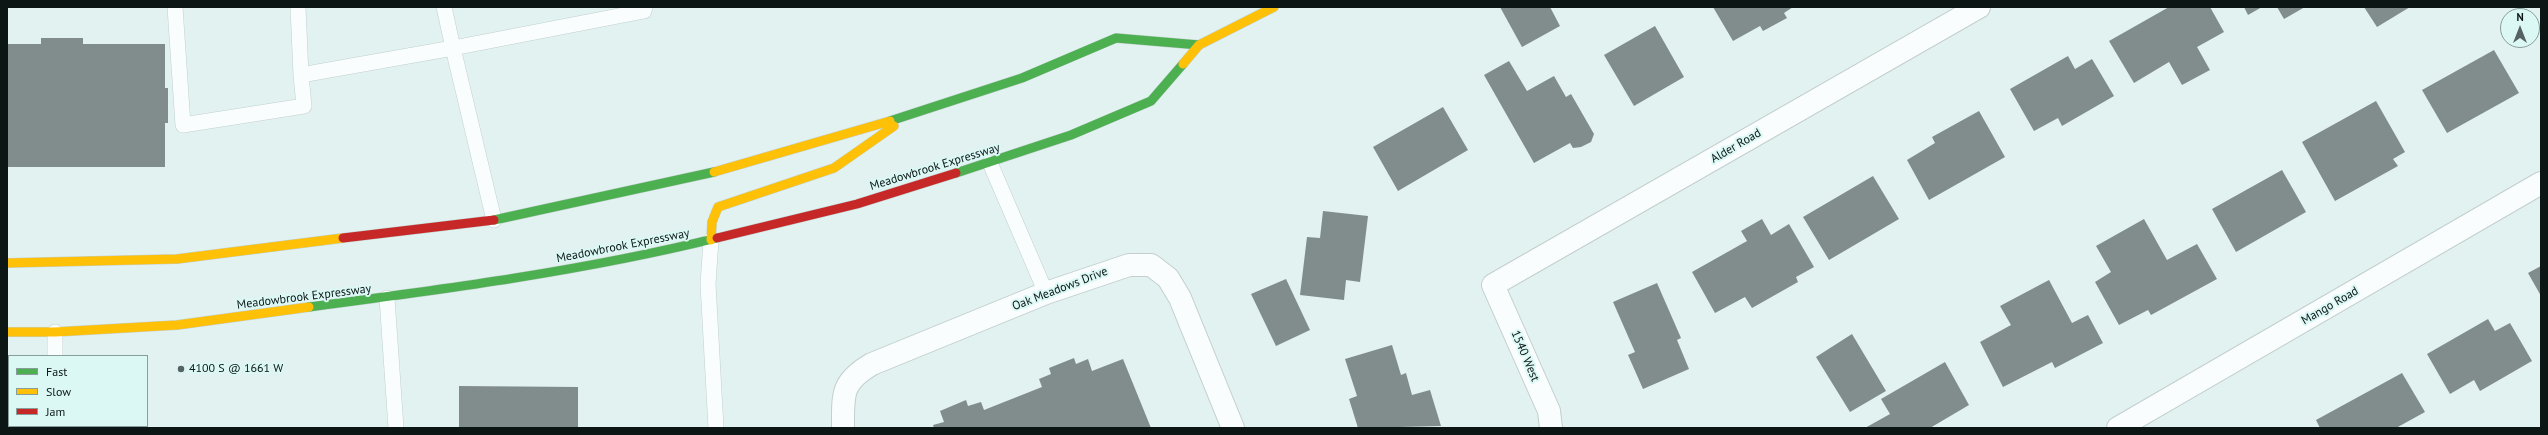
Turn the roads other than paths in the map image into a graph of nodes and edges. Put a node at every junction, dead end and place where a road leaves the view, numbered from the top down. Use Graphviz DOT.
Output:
graph roads {
  1 [pos="175,7"];
  2 [pos="298,7"];
  3 [pos="444,7"];
  4 [pos="645,7"];
  5 [pos="1274,7"];
  6 [pos="1979,7"];
  7 [pos="1199,45"];
  8 [pos="453,48"];
  9 [pos="301,75"];
  10 [pos="908,116"];
  11 [pos="990,163"];
  12 [pos="2541,183"];
  13 [pos="494,220"];
  14 [pos="711,240"];
  15 [pos="7,263"];
  16 [pos="1493,285"];
  17 [pos="1046,293"];
  18 [pos="386,298"];
  19 [pos="7,332"];
  20 [pos="55,332"];
  21 [pos="54,355"];
  22 [pos="396,428"];
  23 [pos="716,428"];
  24 [pos="843,428"];
  25 [pos="1233,428"];
  26 [pos="1551,428"];
  27 [pos="2118,428"];
  1 -- 9 [label="lane"];
  2 -- 9 [label="lane"];
  3 -- 8 [label="lane"];
  4 -- 8 [label="lane"];
  5 -- 7 [label="main road, Meadowbrook Expressway"];
  6 -- 16 [label="street, Alder Road"];
  7 -- 10 [label="main road"];
  7 -- 11 [label="main road, Meadowbrook Expressway"];
  8 -- 9 [label="lane"];
  8 -- 13 [label="lane"];
  10 -- 13 [label="main road"];
  10 -- 14 [label="main road"];
  11 -- 14 [label="main road, Meadowbrook Expressway"];
  11 -- 17 [label="lane"];
  12 -- 27 [label="street, Mango Road"];
  13 -- 15 [label="main road"];
  14 -- 18 [label="main road, Meadowbrook Expressway"];
  14 -- 23 [label="lane"];
  16 -- 26 [label="street, 1540 West"];
  17 -- 24 [label="street, Oak Meadows Drive"];
  17 -- 25 [label="street, Oak Meadows Drive"];
  18 -- 20 [label="main road, Meadowbrook Expressway"];
  18 -- 22 [label="lane"];
  19 -- 20 [label="main road, Meadowbrook Expressway"];
  20 -- 21 [label="lane"];
}
